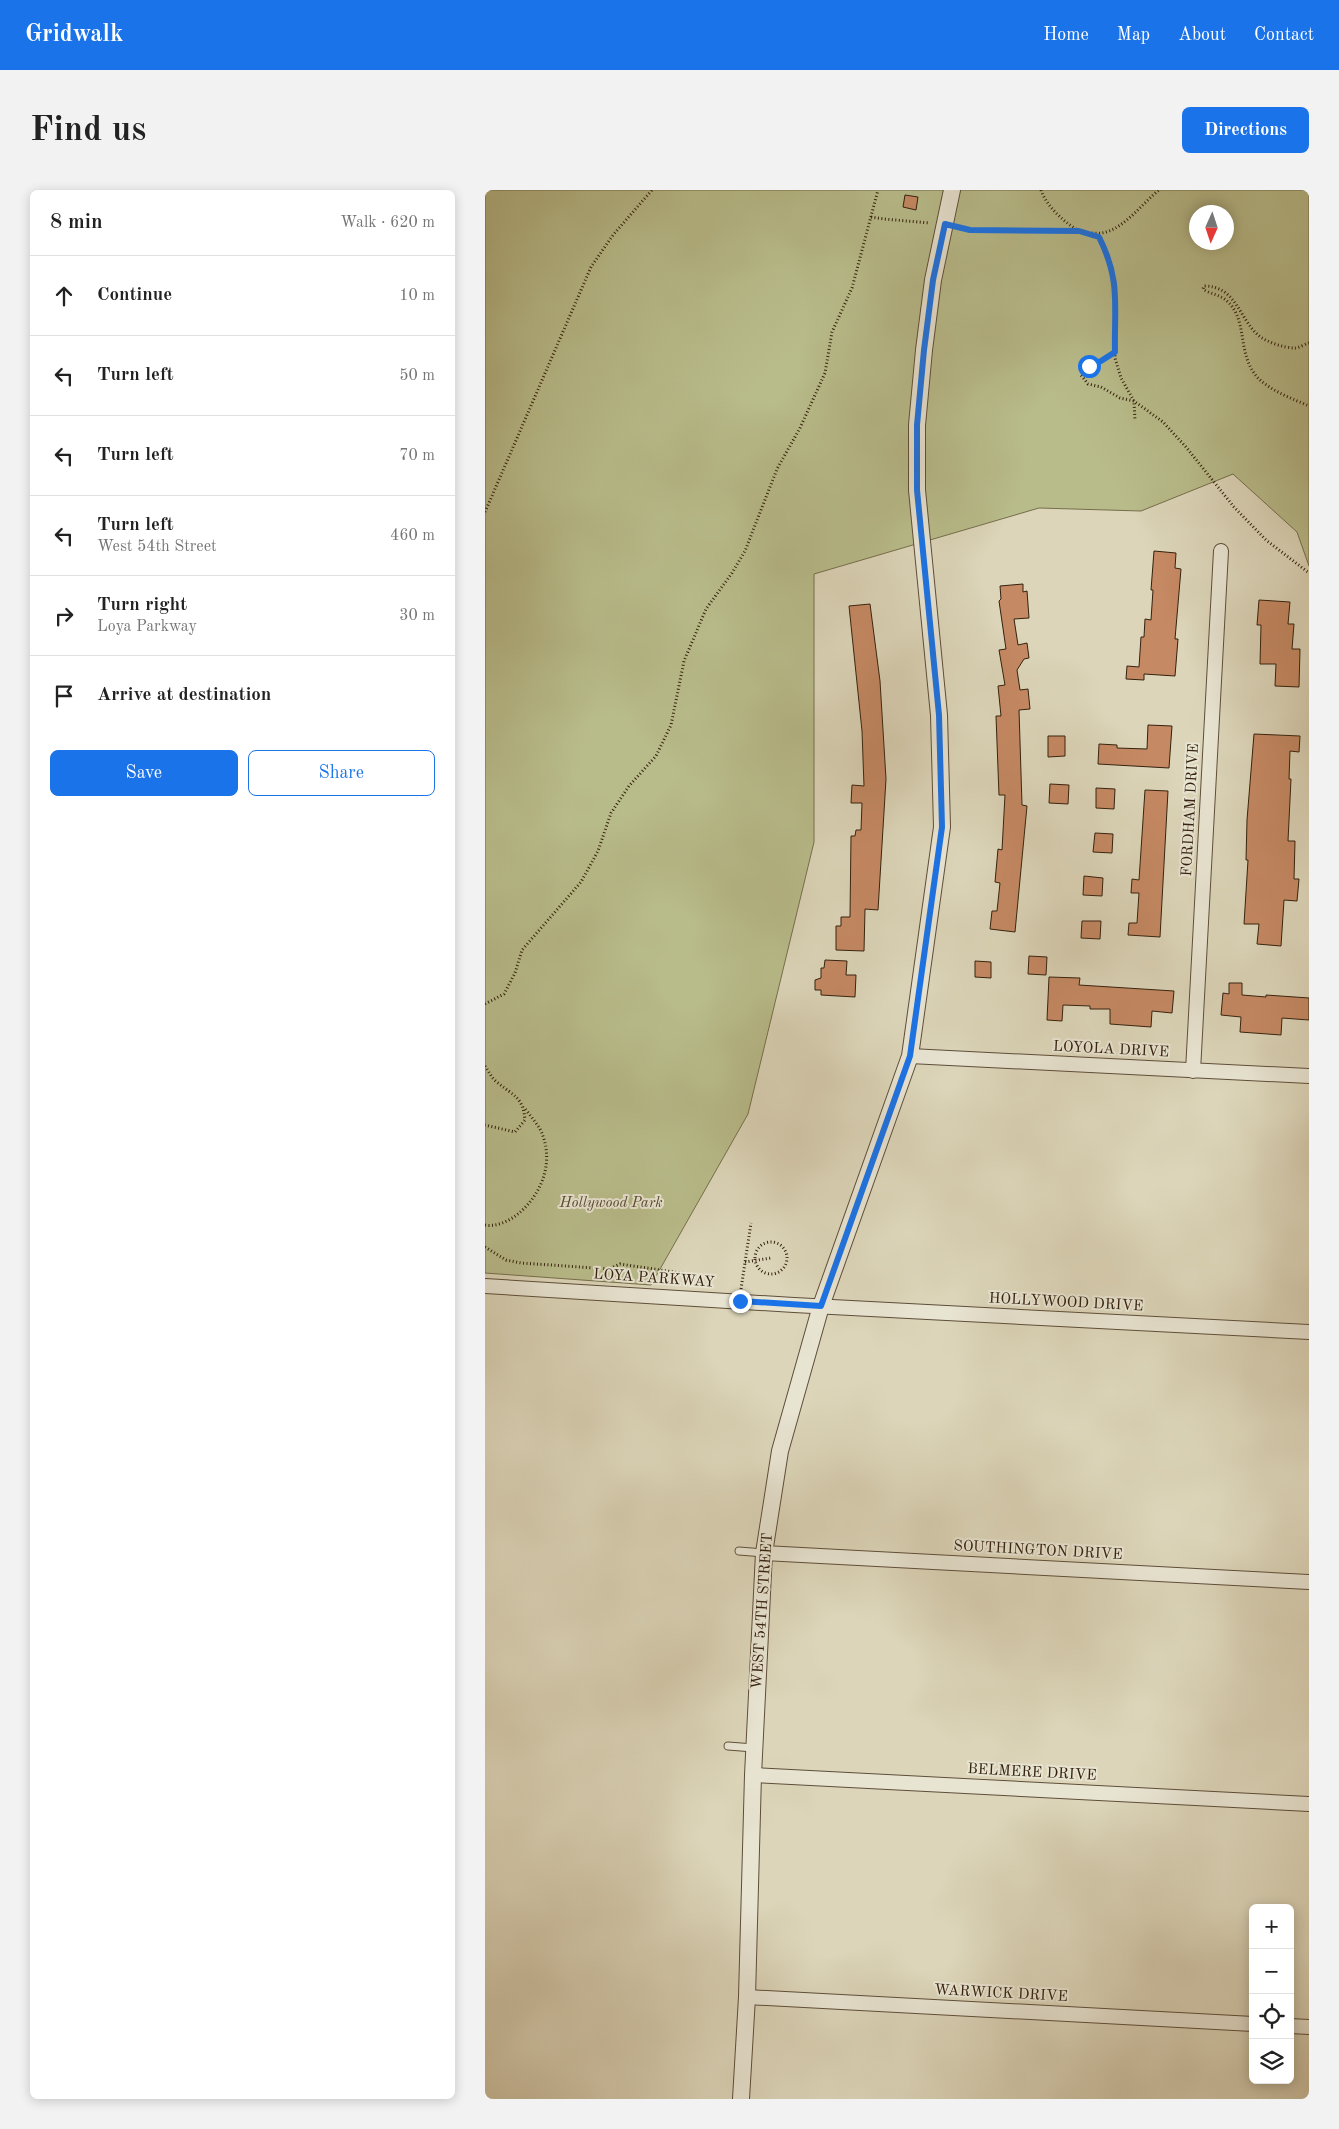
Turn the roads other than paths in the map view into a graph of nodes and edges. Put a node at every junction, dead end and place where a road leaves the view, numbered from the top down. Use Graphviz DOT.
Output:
graph roads {
  1 [pos="952,190"];
  2 [pos="1221,551"];
  3 [pos="910,1056"];
  4 [pos="1193,1070"];
  5 [pos="1309,1076"];
  6 [pos="485,1286"];
  7 [pos="821,1306"];
  8 [pos="1309,1332"];
  9 [pos="739,1551"];
  10 [pos="764,1553"];
  11 [pos="1309,1582"];
  12 [pos="728,1746"];
  13 [pos="754,1748"];
  14 [pos="753,1775"];
  15 [pos="1309,1804"];
  16 [pos="747,1997"];
  17 [pos="1249,2024"];
  18 [pos="1294,2026"];
  19 [pos="1309,2027"];
  20 [pos="741,2099"];
  1 -- 3 [label="street, WEST 54TH STREET"];
  2 -- 4 [label="street, FORDHAM DRIVE"];
  3 -- 4 [label="street, LOYOLA DRIVE"];
  3 -- 7 [label="street, WEST 54TH STREET"];
  4 -- 5 [label="street, LOYOLA DRIVE"];
  6 -- 7 [label="street, LOYA PARKWAY"];
  7 -- 8 [label="street, HOLLYWOOD DRIVE"];
  7 -- 10 [label="street, WEST 54TH STREET"];
  9 -- 10 [label="lane"];
  10 -- 11 [label="street, SOUTHINGTON DRIVE"];
  10 -- 13 [label="street, WEST 54TH STREET"];
  12 -- 13 [label="lane"];
  13 -- 14 [label="street, WEST 54TH STREET"];
  14 -- 15 [label="street, BELMERE DRIVE"];
  14 -- 16 [label="street, WEST 54TH STREET"];
  16 -- 17 [label="street, WARWICK DRIVE"];
  16 -- 20 [label="street, WEST 54TH STREET"];
  18 -- 19 [label="street"];
}
